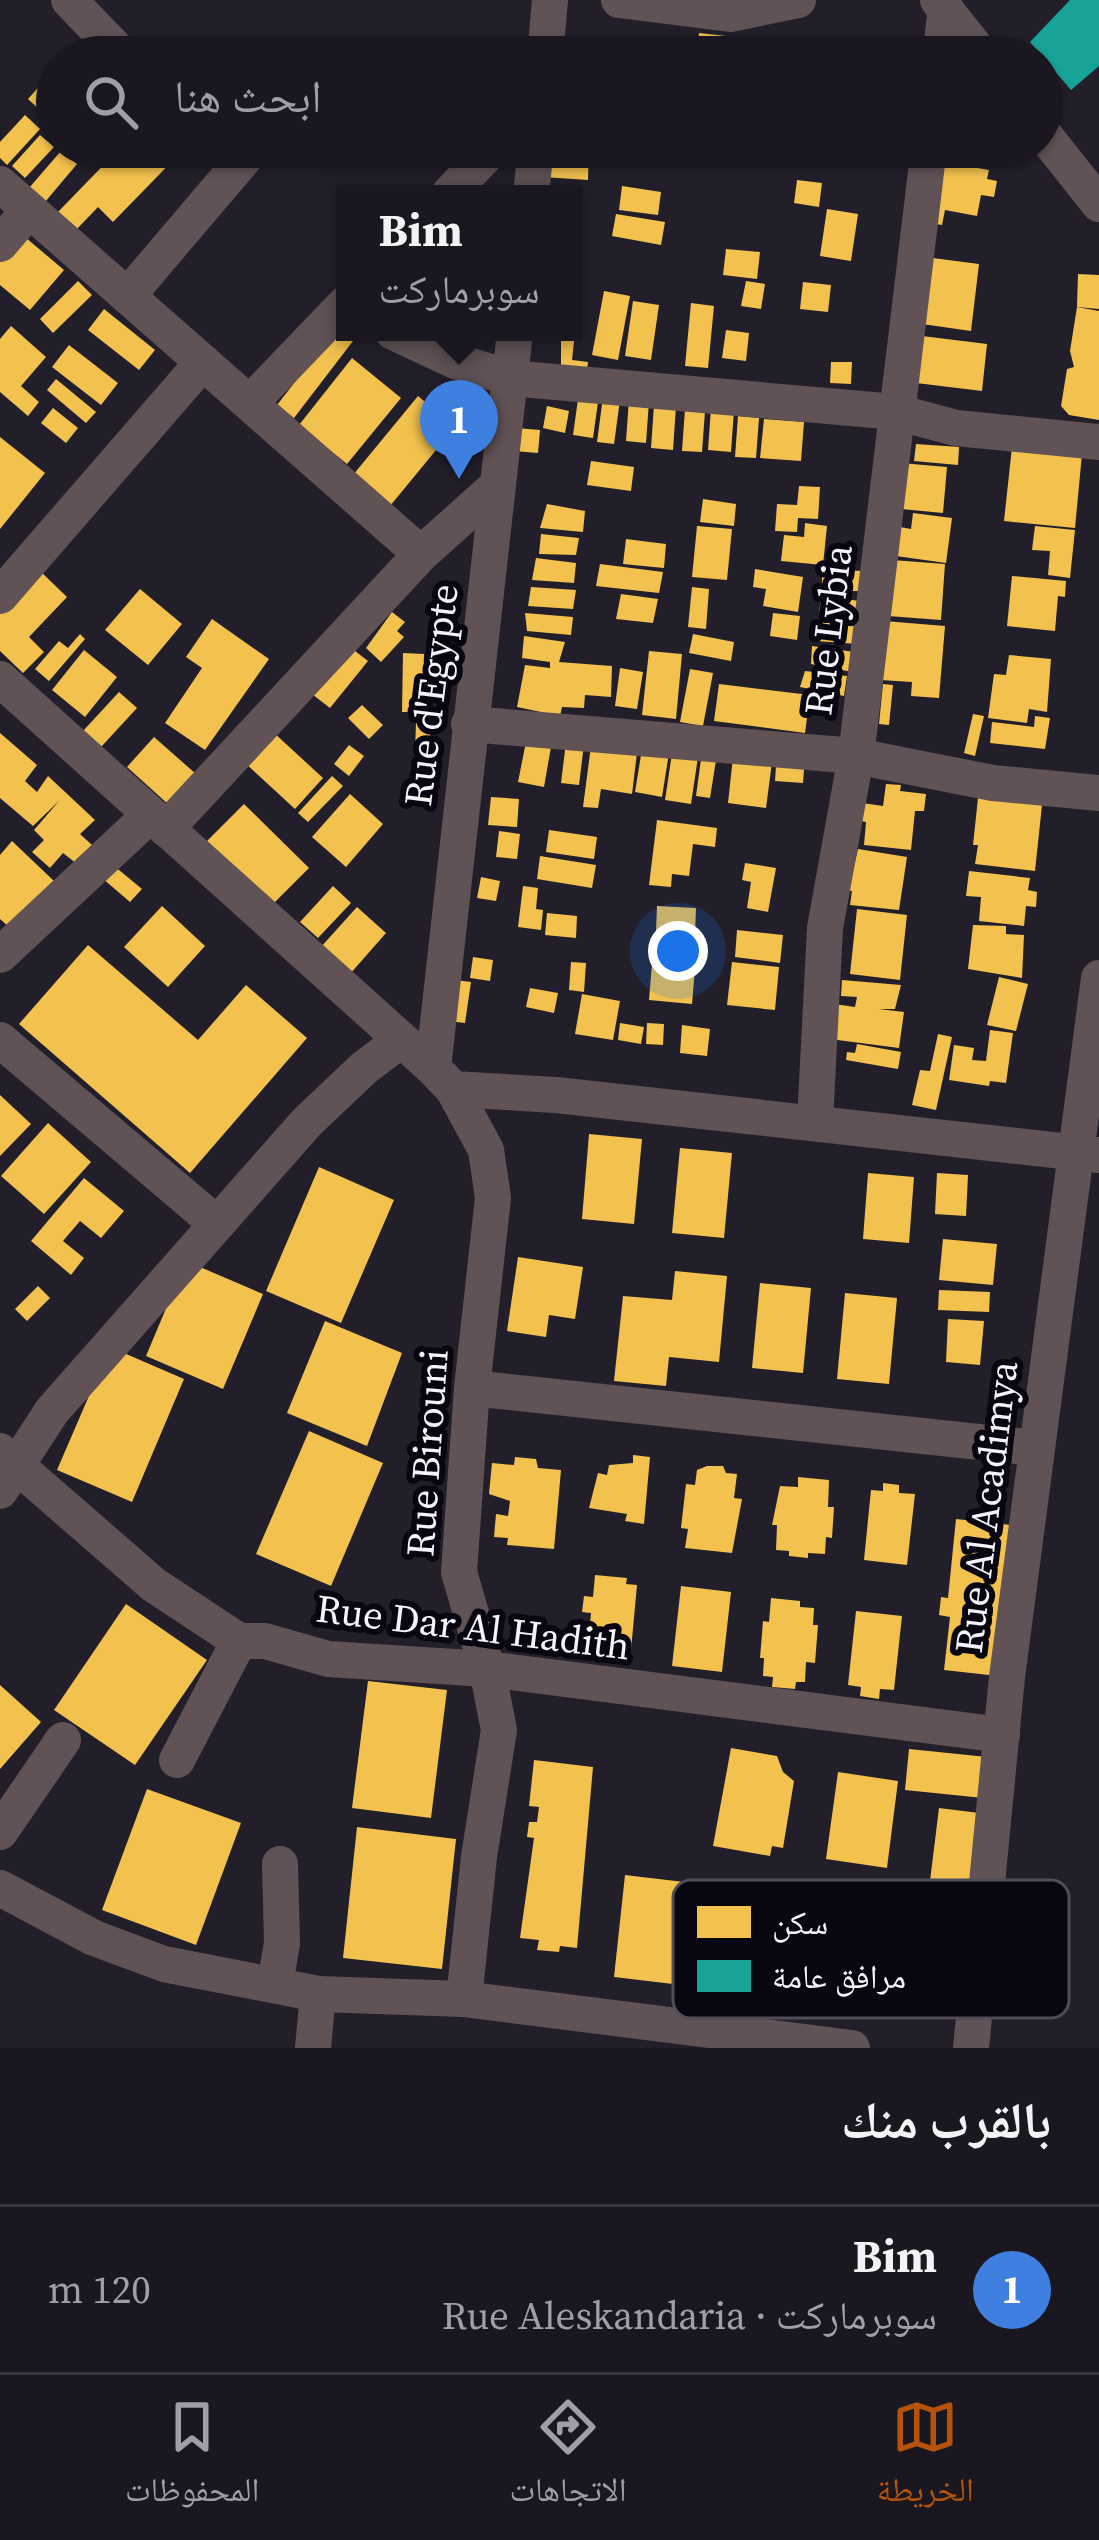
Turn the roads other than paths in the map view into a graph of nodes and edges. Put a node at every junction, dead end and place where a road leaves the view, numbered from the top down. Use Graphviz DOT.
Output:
graph roads {
  1 [pos="69,0"];
  2 [pos="550,0"];
  3 [pos="619,0"];
  4 [pos="798,0"];
  5 [pos="942,4"];
  6 [pos="104,36"];
  7 [pos="547,36"];
  8 [pos="941,36"];
  9 [pos="967,36"];
  10 [pos="1063,159"];
  11 [pos="222,168"];
  12 [pos="926,168"];
  13 [pos="0,184"];
  14 [pos="1099,204"];
  15 [pos="29,210"];
  16 [pos="0,244"];
  17 [pos="129,294"];
  18 [pos="336,313"];
  19 [pos="412,341"];
  20 [pos="514,341"];
  21 [pos="203,362"];
  22 [pos="510,378"];
  23 [pos="250,402"];
  24 [pos="896,412"];
  25 [pos="1099,442"];
  26 [pos="498,485"];
  27 [pos="421,554"];
  28 [pos="0,596"];
  29 [pos="0,679"];
  30 [pos="469,724"];
  31 [pos="856,757"];
  32 [pos="1099,793"];
  33 [pos="158,822"];
  34 [pos="0,956"];
  35 [pos="1099,978"];
  36 [pos="0,1040"];
  37 [pos="401,1040"];
  38 [pos="443,1079"];
  39 [pos="815,1123"];
  40 [pos="1086,1154"];
  41 [pos="217,1224"];
  42 [pos="472,1388"];
  43 [pos="1036,1448"];
  44 [pos="6,1469"];
  45 [pos="239,1641"];
  46 [pos="487,1669"];
  47 [pos="1002,1735"];
  48 [pos="63,1740"];
  49 [pos="177,1760"];
  50 [pos="0,1832"];
  51 [pos="280,1864"];
  52 [pos="988,1880"];
  53 [pos="0,1888"];
  54 [pos="275,1985"];
  55 [pos="318,1994"];
  56 [pos="464,1999"];
  57 [pos="974,2018"];
  58 [pos="314,2048"];
  59 [pos="852,2048"];
  60 [pos="971,2048"];
  1 -- 6 [label="street"];
  2 -- 7 [label="street"];
  3 -- 4 [label="street"];
  5 -- 8 [label="street"];
  5 -- 9 [label="street"];
  10 -- 14 [label="street"];
  11 -- 17 [label="street"];
  12 -- 24 [label="street, Rue Lybia"];
  13 -- 15 [label="street"];
  15 -- 16 [label="street"];
  15 -- 17 [label="street"];
  17 -- 21 [label="street"];
  18 -- 23 [label="street"];
  19 -- 22 [label="street"];
  20 -- 22 [label="street, Rue d'Egypte"];
  21 -- 23 [label="street"];
  21 -- 28 [label="street"];
  22 -- 24 [label="street"];
  22 -- 26 [label="street, Rue d'Egypte"];
  23 -- 27 [label="street"];
  24 -- 25 [label="street"];
  24 -- 31 [label="street, Rue Lybia"];
  26 -- 27 [label="street"];
  26 -- 30 [label="street, Rue d'Egypte"];
  27 -- 33 [label="street"];
  29 -- 33 [label="street"];
  30 -- 31 [label="street"];
  30 -- 38 [label="street, Rue d'Egypte"];
  31 -- 32 [label="street"];
  31 -- 39 [label="street, Rue Lybia"];
  33 -- 34 [label="street"];
  33 -- 37 [label="street"];
  35 -- 40 [label="street, Rue Al Acadimya"];
  36 -- 41 [label="street"];
  37 -- 38 [label="street"];
  37 -- 41 [label="street"];
  38 -- 39 [label="street"];
  38 -- 42 [label="street, Rue Birouni"];
  39 -- 40 [label="street"];
  40 -- 43 [label="street, Rue Al Acadimya"];
  41 -- 44 [label="street"];
  42 -- 43 [label="street"];
  42 -- 46 [label="street, Rue Birouni"];
  43 -- 47 [label="street, Rue Al Acadimya"];
  44 -- 45 [label="street, Rue Dar Al Hadith"];
  45 -- 46 [label="street, Rue Dar Al Hadith"];
  45 -- 49 [label="street"];
  46 -- 47 [label="street, Rue Dar Al Hadith"];
  46 -- 56 [label="street, Rue Birouni"];
  47 -- 52 [label="street, Rue Al Acadimya"];
  48 -- 50 [label="street"];
  51 -- 54 [label="street"];
  53 -- 54 [label="street"];
  54 -- 55 [label="street"];
  55 -- 56 [label="street"];
  55 -- 58 [label="street"];
  56 -- 59 [label="street"];
  57 -- 60 [label="street, Rue Al Acadimya"];
}
